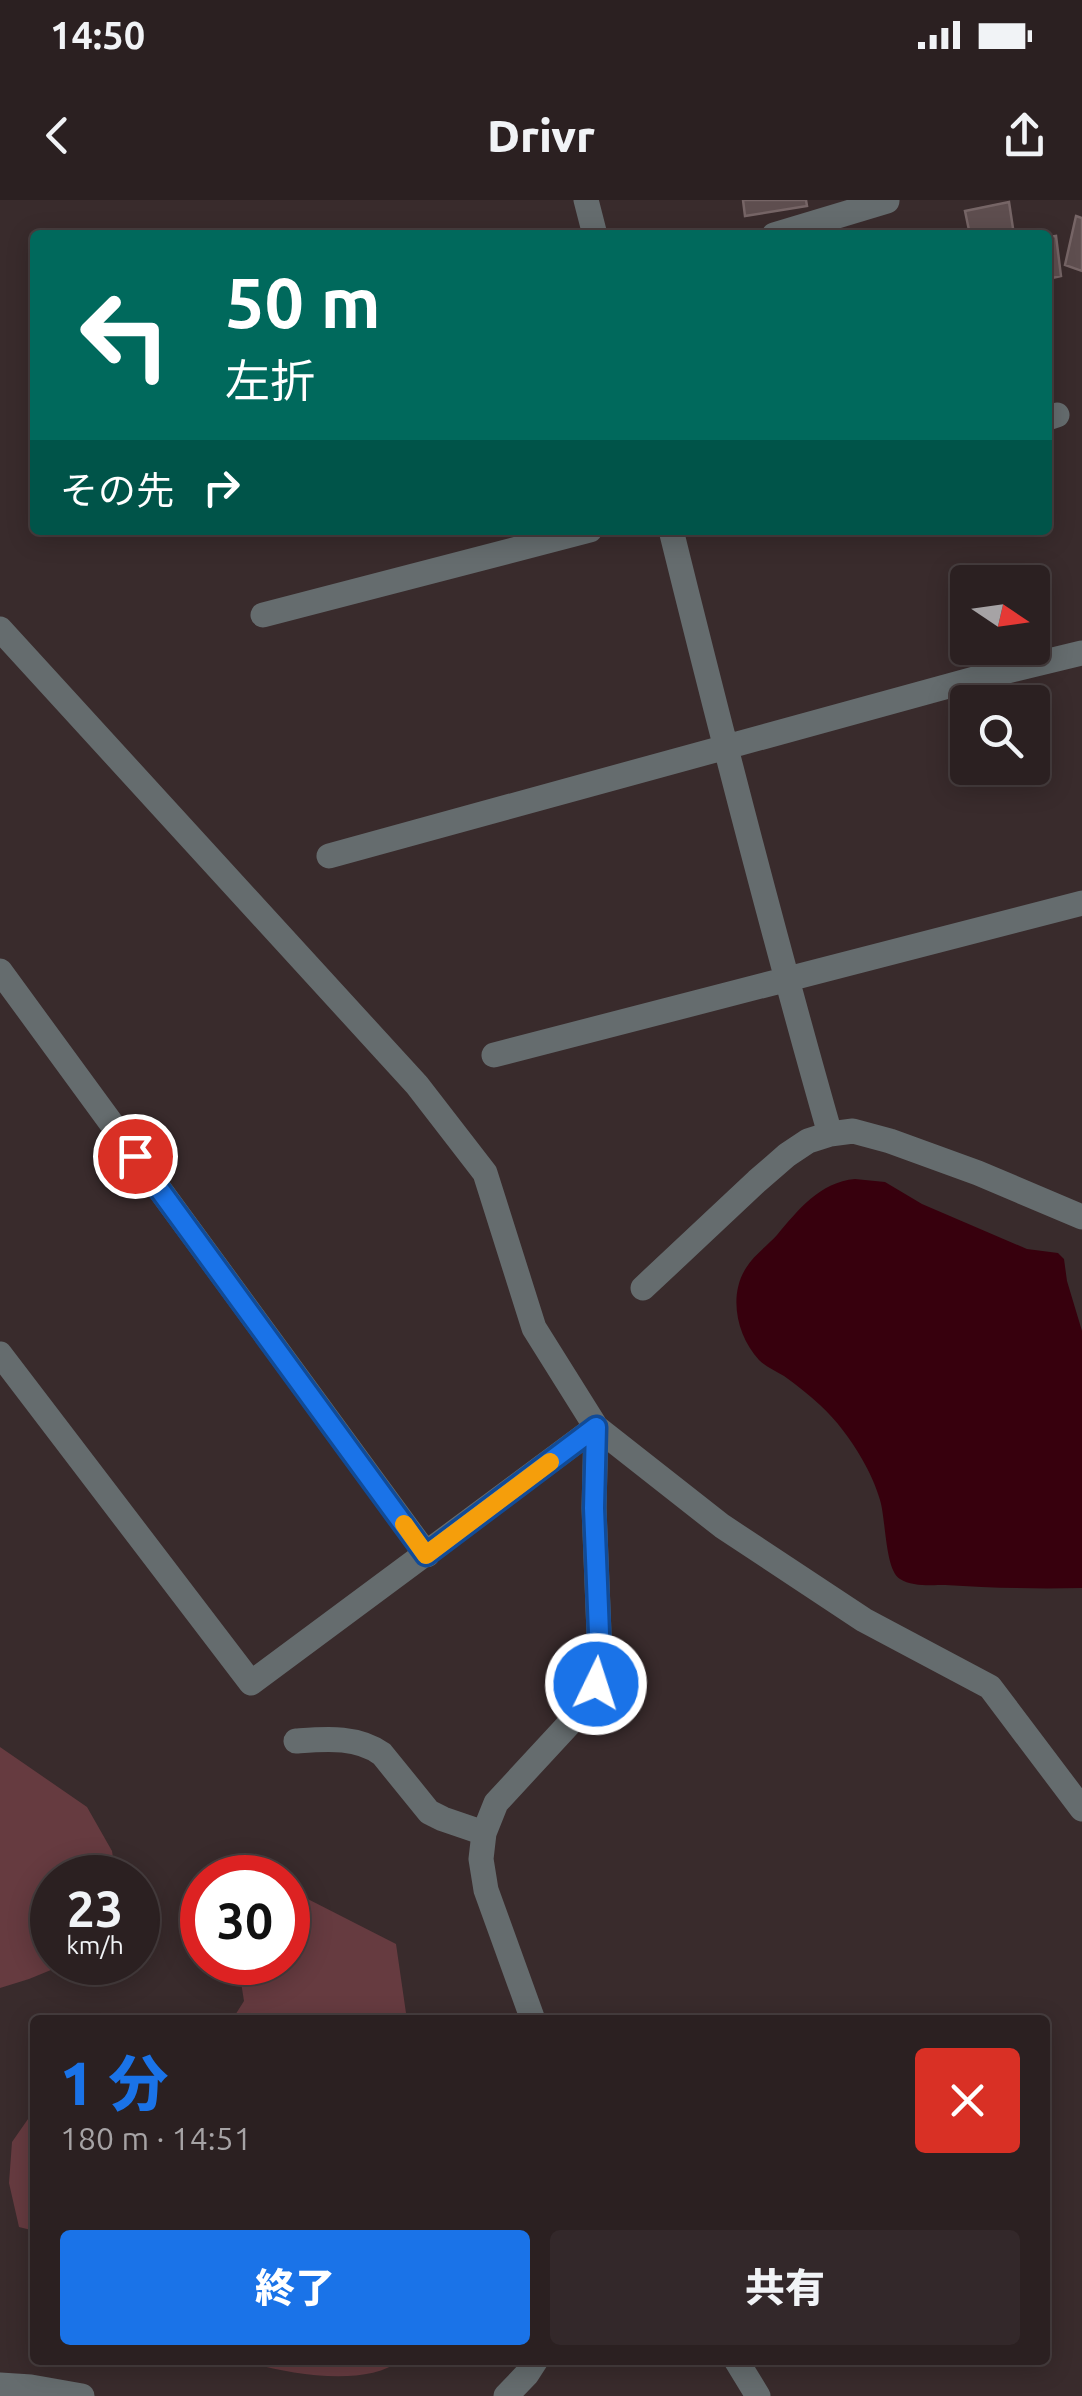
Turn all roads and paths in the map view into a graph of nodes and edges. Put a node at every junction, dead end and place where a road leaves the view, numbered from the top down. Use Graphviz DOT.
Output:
graph roads {
  1 [pos="586,200"];
  2 [pos="887,201"];
  3 [pos="595,230"];
  4 [pos="791,230"];
  5 [pos="571,535"];
  6 [pos="672,535"];
  7 [pos="264,615"];
  8 [pos="0,629"];
  9 [pos="1082,653"];
  10 [pos="724,748"];
  11 [pos="329,856"];
  12 [pos="1082,902"];
  13 [pos="0,972"];
  14 [pos="786,980"];
  15 [pos="494,1055"];
  16 [pos="830,1134"];
  17 [pos="1082,1217"];
  18 [pos="643,1288"];
  19 [pos="0,1354"];
  20 [pos="596,1427"];
  21 [pos="426,1555"];
  22 [pos="296,1741"];
  23 [pos="1082,1808"];
  24 [pos="484,1833"];
  25 [pos="531,2015"];
  26 [pos="533,2365"];
  27 [pos="739,2365"];
  28 [pos="0,2385"];
  29 [pos="82,2396"];
  30 [pos="506,2396"];
  31 [pos="758,2396"];
  1 -- 3 [label="street"];
  2 -- 4 [label="street"];
  5 -- 7 [label="street"];
  6 -- 10 [label="street"];
  8 -- 20 [label="street"];
  9 -- 10 [label="street"];
  10 -- 11 [label="street"];
  10 -- 14 [label="street"];
  12 -- 14 [label="street"];
  13 -- 21 [label="street"];
  14 -- 15 [label="street"];
  14 -- 16 [label="street"];
  16 -- 17 [label="street"];
  16 -- 18 [label="street"];
  19 -- 21 [label="street"];
  20 -- 21 [label="street"];
  20 -- 23 [label="street"];
  20 -- 24 [label="street"];
  22 -- 24 [label="street"];
  24 -- 25 [label="street"];
  26 -- 30 [label="street"];
  27 -- 31 [label="street"];
  28 -- 29 [label="street"];
}
